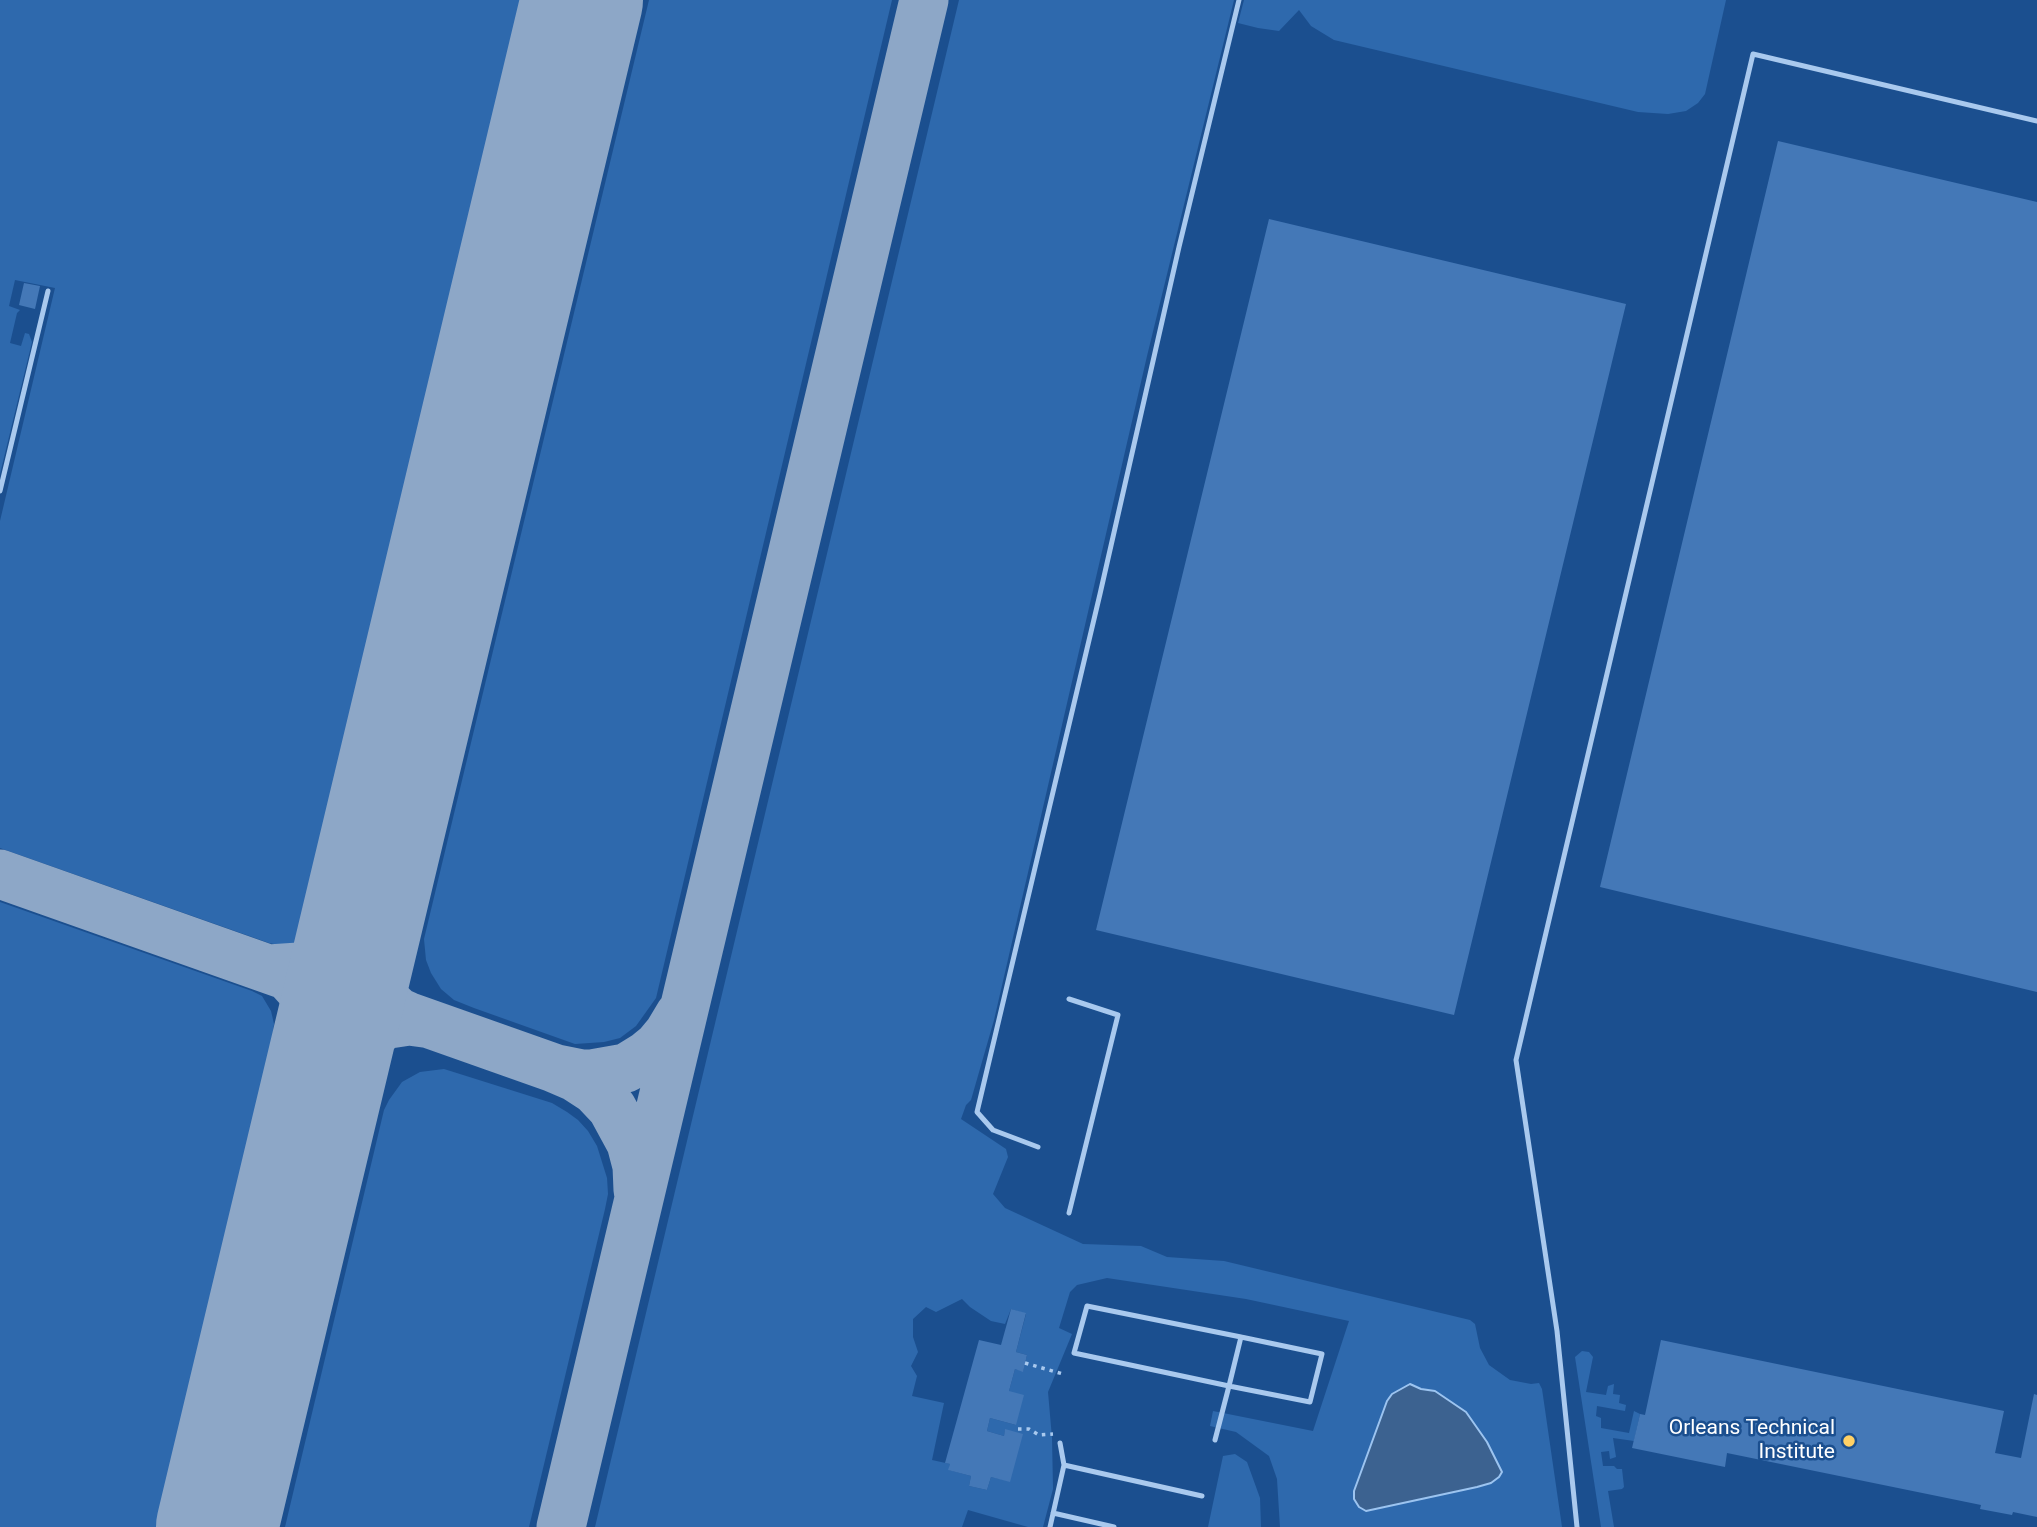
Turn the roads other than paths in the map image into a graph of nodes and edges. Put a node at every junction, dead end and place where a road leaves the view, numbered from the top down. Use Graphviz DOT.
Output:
graph roads {
  1 [pos="1239,0"];
  2 [pos="2037,121"];
  3 [pos="48,291"];
  4 [pos="0,491"];
  5 [pos="1069,999"];
  6 [pos="1038,1147"];
  7 [pos="1069,1213"];
  8 [pos="1241,1336"];
  9 [pos="1228,1386"];
  10 [pos="1216,1440"];
  11 [pos="1059,1443"];
  12 [pos="1064,1465"];
  13 [pos="1202,1496"];
  14 [pos="1054,1513"];
  15 [pos="1050,1527"];
  16 [pos="1114,1527"];
  17 [pos="1577,1527"];
  1 -- 6 [label="lane"];
  2 -- 17 [label="lane"];
  3 -- 4 [label="lane"];
  5 -- 7 [label="lane"];
  8 -- 9 [label="lane"];
  8 -- 9 [label="lane"];
  8 -- 9 [label="lane"];
  9 -- 10 [label="lane"];
  11 -- 12 [label="lane"];
  12 -- 13 [label="lane"];
  12 -- 14 [label="lane"];
  14 -- 15 [label="lane"];
  14 -- 16 [label="lane"];
}
